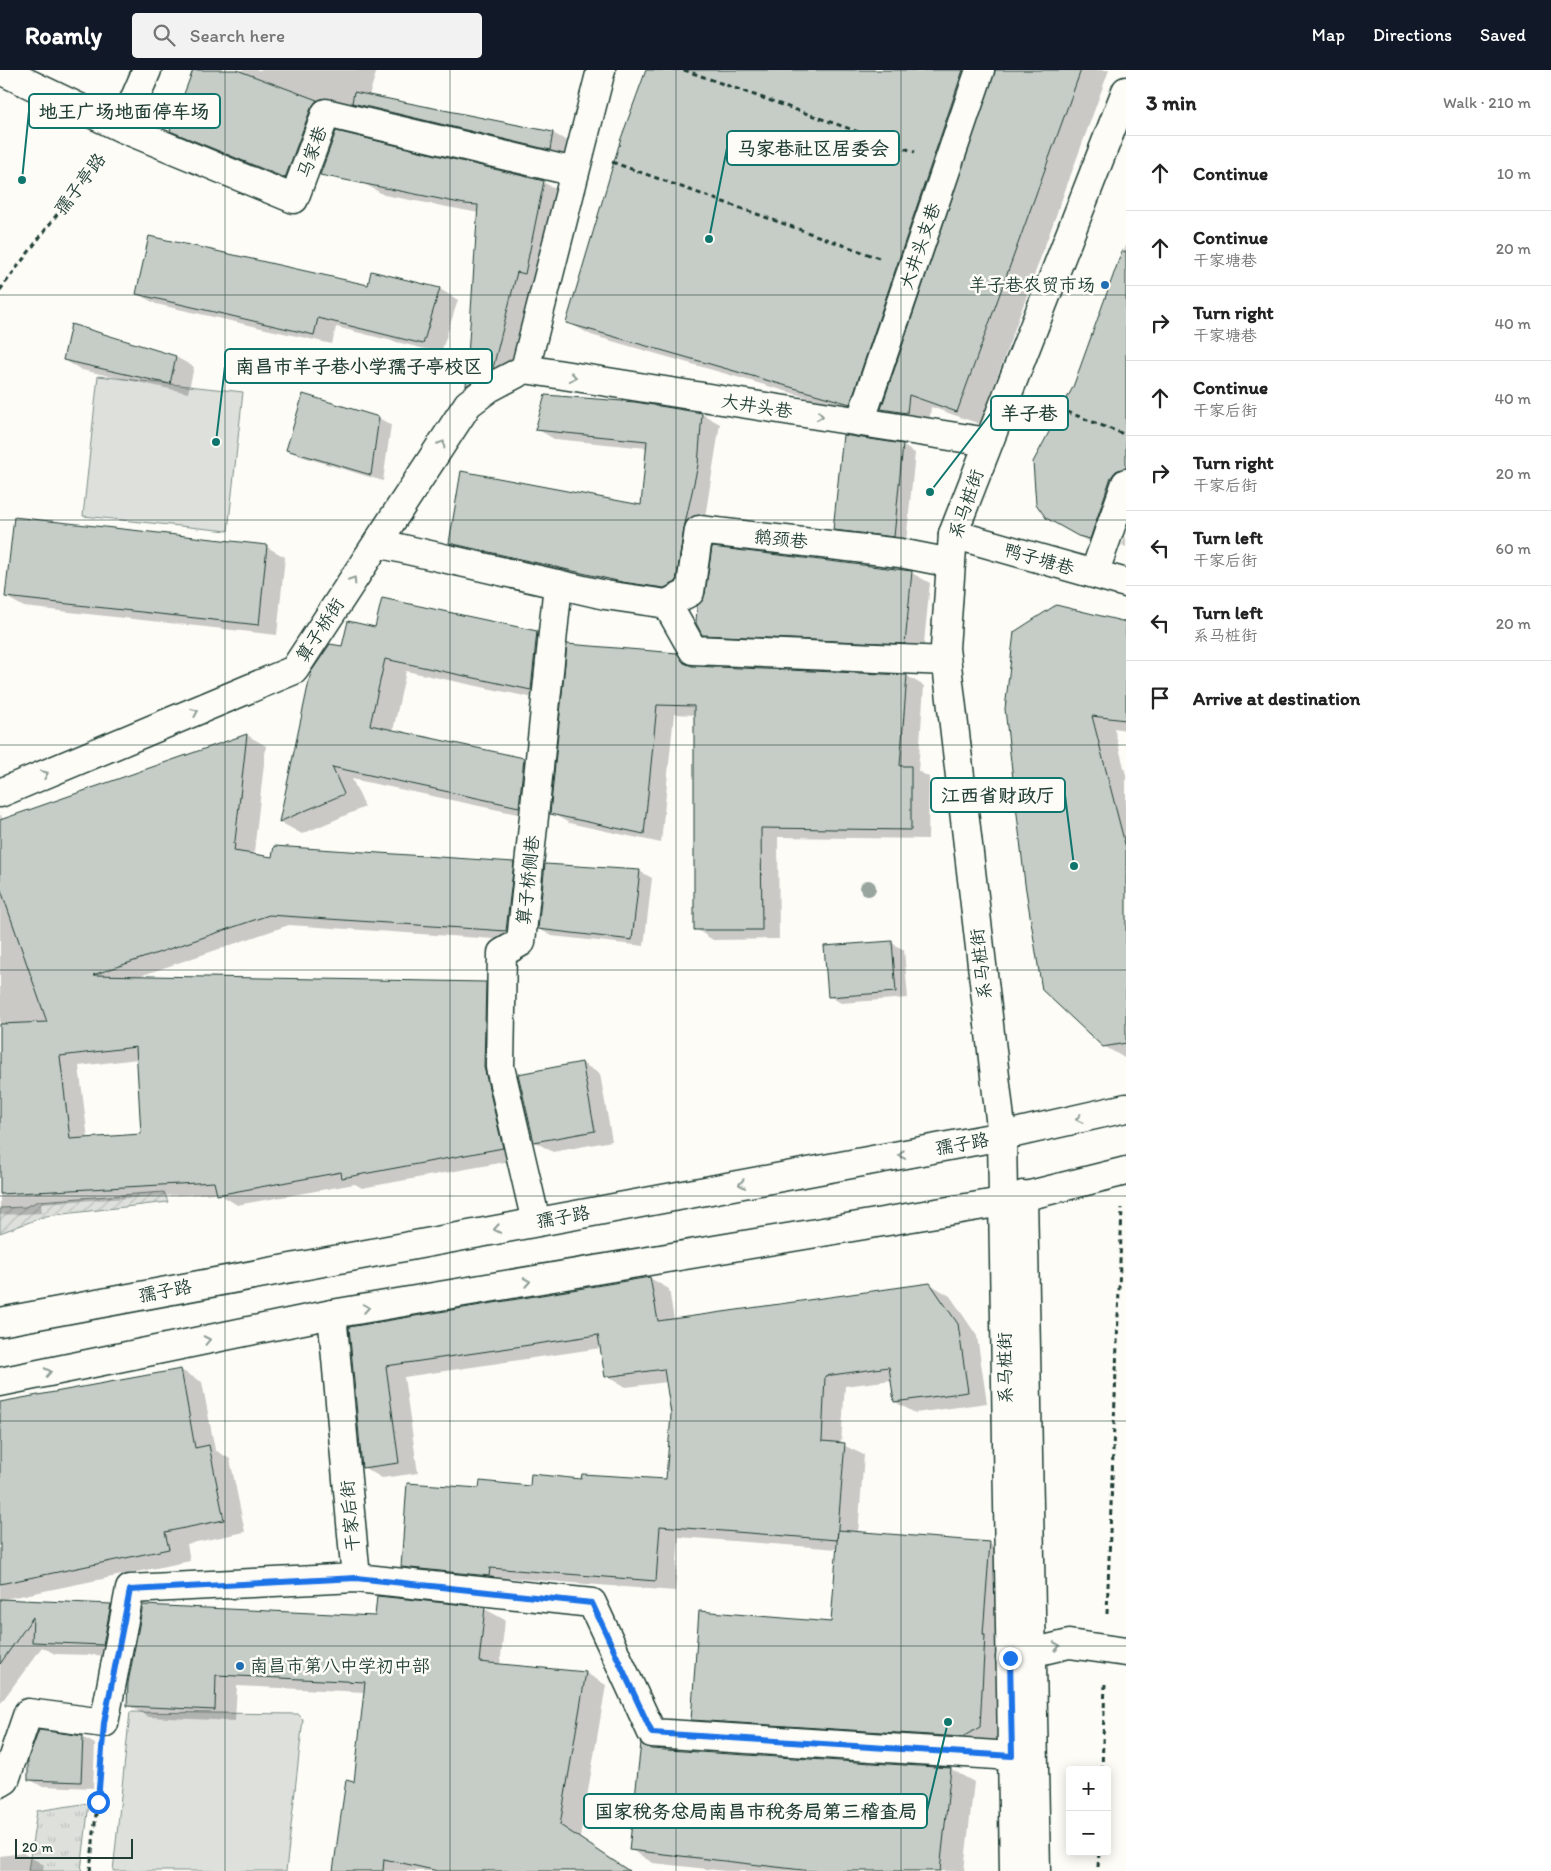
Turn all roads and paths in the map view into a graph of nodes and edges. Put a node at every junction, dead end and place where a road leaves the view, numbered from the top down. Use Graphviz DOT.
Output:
graph roads {
  1 [pos="0,70"];
  2 [pos="147,70"];
  3 [pos="601,70"];
  4 [pos="684,70"];
  5 [pos="980,70"];
  6 [pos="1126,91"];
  7 [pos="122,128"];
  8 [pos="578,162"];
  9 [pos="948,164"];
  10 [pos="912,270"];
  11 [pos="0,290"];
  12 [pos="525,369"];
  13 [pos="1009,389"];
  14 [pos="860,422"];
  15 [pos="1126,436"];
  16 [pos="988,442"];
  17 [pos="1126,483"];
  18 [pos="953,534"];
  19 [pos="377,543"];
  20 [pos="951,563"];
  21 [pos="1094,574"];
  22 [pos="558,584"];
  23 [pos="1126,584"];
  24 [pos="667,604"];
  25 [pos="946,661"];
  26 [pos="0,793"];
  27 [pos="1126,1108"];
  28 [pos="1002,1136"];
  29 [pos="1124,1171"];
  30 [pos="1013,1198"];
  31 [pos="536,1222"];
  32 [pos="332,1314"];
  33 [pos="0,1322"];
  34 [pos="0,1382"];
  35 [pos="356,1578"];
  36 [pos="1116,1651"];
  37 [pos="1021,1655"];
  38 [pos="104,1723"];
  39 [pos="1012,1756"];
  40 [pos="1102,1766"];
  41 [pos="0,1783"];
  42 [pos="1099,1856"];
  43 [pos="1098,1867"];
  44 [pos="90,1871"];
  45 [pos="1014,1871"];
  46 [pos="1036,1871"];
  1 -- 7 [label="main road"];
  2 -- 7 [label="main road"];
  3 -- 8 [label="main road"];
  4 -- 9 [label="path"];
  5 -- 9 [label="main road, 大井头支巷"];
  6 -- 13 [label="main road, 系马桩街"];
  7 -- 8 [label="main road, 马家巷"];
  7 -- 11 [label="path, 孺子亭路"];
  8 -- 10 [label="path"];
  8 -- 12 [label="main road"];
  9 -- 10 [label="main road, 大井头支巷"];
  10 -- 14 [label="main road, 大井头支巷"];
  12 -- 14 [label="main road, 大井头巷, one-way"];
  19 -- 12 [label="main road, 算子桥街, one-way"];
  13 -- 15 [label="path"];
  13 -- 16 [label="main road, 系马桩街"];
  14 -- 16 [label="main road, 大井头巷"];
  16 -- 18 [label="main road, 系马桩街"];
  17 -- 21 [label="main road"];
  18 -- 20 [label="main road, 系马桩街"];
  18 -- 21 [label="main road, 鸭子塘巷"];
  19 -- 22 [label="main road"];
  26 -- 19 [label="main road, 算子桥街, one-way"];
  20 -- 24 [label="main road, 鹅颈巷"];
  20 -- 25 [label="main road, 系马桩街"];
  21 -- 23 [label="main road, 鸭子塘巷"];
  22 -- 24 [label="main road"];
  22 -- 31 [label="main road, 算子桥侧巷"];
  24 -- 25 [label="main road"];
  25 -- 28 [label="main road, 系马桩街"];
  27 -- 28 [label="main road, 孺子路, one-way"];
  28 -- 30 [label="main road, 系马桩街"];
  28 -- 31 [label="main road, 孺子路, one-way"];
  29 -- 30 [label="main road"];
  29 -- 36 [label="path"];
  32 -- 30 [label="main road, one-way"];
  30 -- 37 [label="main road, 系马桩街"];
  31 -- 33 [label="main road, 孺子路, one-way"];
  34 -- 32 [label="main road, one-way"];
  32 -- 35 [label="main road, 干家后街"];
  35 -- 38 [label="main road"];
  35 -- 39 [label="main road, 干家后街"];
  37 -- 36 [label="main road, one-way"];
  36 -- 40 [label="path"];
  37 -- 39 [label="main road, 系马桩街"];
  37 -- 46 [label="main road"];
  38 -- 41 [label="main road"];
  38 -- 44 [label="path"];
  39 -- 45 [label="main road, 系马桩街"];
  42 -- 43 [label="path"];
}
